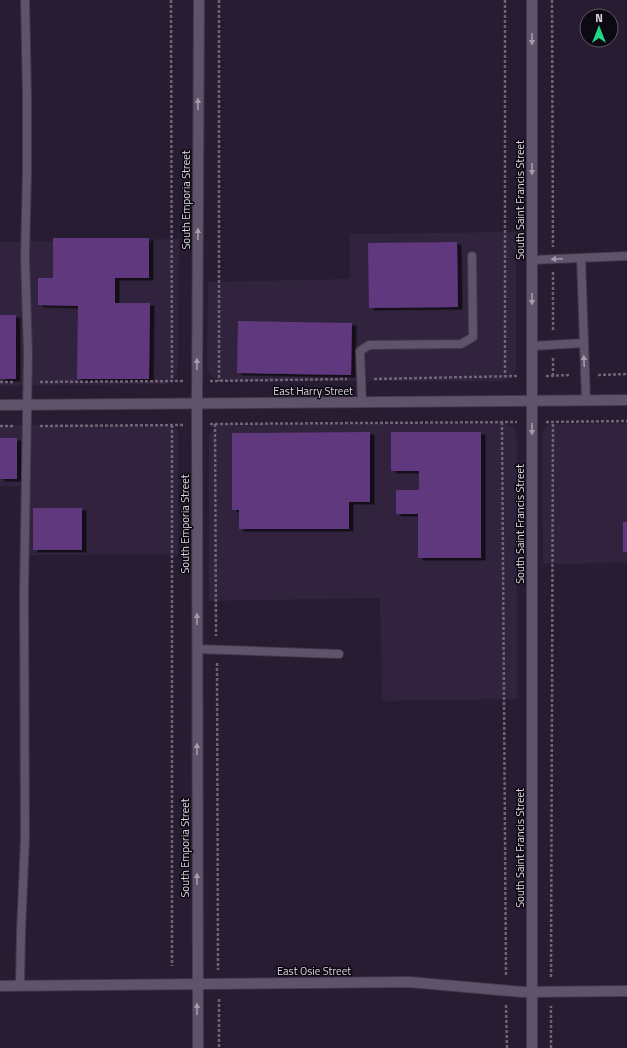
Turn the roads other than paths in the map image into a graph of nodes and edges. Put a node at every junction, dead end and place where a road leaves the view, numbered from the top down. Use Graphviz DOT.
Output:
graph roads {
  1 [pos="25,0"];
  2 [pos="199,0"];
  3 [pos="532,0"];
  4 [pos="472,256"];
  5 [pos="627,256"];
  6 [pos="581,258"];
  7 [pos="532,260"];
  8 [pos="584,342"];
  9 [pos="532,346"];
  10 [pos="586,400"];
  11 [pos="627,400"];
  12 [pos="532,401"];
  13 [pos="362,402"];
  14 [pos="196,404"];
  15 [pos="0,405"];
  16 [pos="27,405"];
  17 [pos="197,649"];
  18 [pos="339,654"];
  19 [pos="197,984"];
  20 [pos="20,985"];
  21 [pos="0,986"];
  22 [pos="627,991"];
  23 [pos="532,992"];
  24 [pos="198,1048"];
  25 [pos="532,1048"];
  1 -- 16 [label="lane"];
  14 -- 2 [label="street, South Emporia Street, one-way"];
  3 -- 7 [label="street, South Saint Francis Street, one-way"];
  4 -- 13 [label="lane"];
  5 -- 6 [label="lane"];
  6 -- 7 [label="lane, one-way"];
  6 -- 8 [label="lane"];
  7 -- 9 [label="street, South Saint Francis Street, one-way"];
  8 -- 9 [label="lane"];
  10 -- 8 [label="lane, one-way"];
  9 -- 12 [label="street, South Saint Francis Street"];
  10 -- 11 [label="street, East Harry Street"];
  10 -- 12 [label="street, East Harry Street"];
  12 -- 13 [label="street, East Harry Street"];
  12 -- 23 [label="street, South Saint Francis Street, one-way"];
  13 -- 14 [label="street, East Harry Street"];
  14 -- 16 [label="street, East Harry Street"];
  17 -- 14 [label="street, South Emporia Street, one-way"];
  15 -- 16 [label="street, East Harry Street"];
  16 -- 20 [label="lane"];
  17 -- 18 [label="lane"];
  19 -- 17 [label="street, South Emporia Street, one-way"];
  19 -- 20 [label="street, East Osie Street"];
  19 -- 23 [label="street, East Osie Street"];
  24 -- 19 [label="street, South Emporia Street, one-way"];
  20 -- 21 [label="street, East Osie Street"];
  22 -- 23 [label="street, East Osie Street"];
  23 -- 25 [label="street, South Saint Francis Street"];
}
